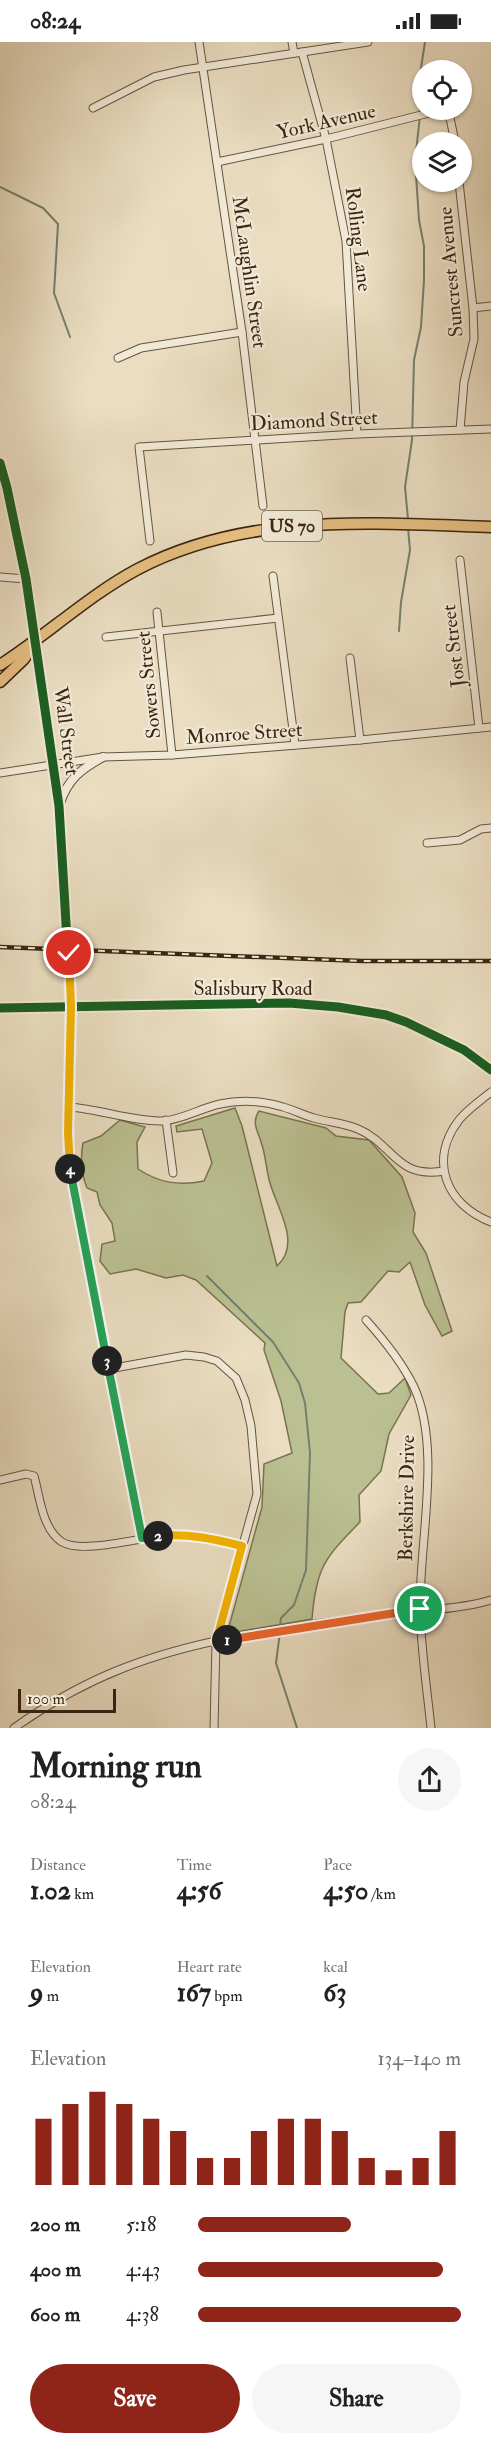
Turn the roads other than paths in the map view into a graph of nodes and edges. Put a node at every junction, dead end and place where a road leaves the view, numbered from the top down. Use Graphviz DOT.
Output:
graph roads {
  1 [pos="199,42"];
  2 [pos="292,42"];
  3 [pos="368,42"];
  4 [pos="298,53"];
  5 [pos="203,67"];
  6 [pos="93,108"];
  7 [pos="412,118"];
  8 [pos="327,139"];
  9 [pos="217,162"];
  10 [pos="460,192"];
  11 [pos="491,306"];
  12 [pos="473,308"];
  13 [pos="243,332"];
  14 [pos="118,358"];
  15 [pos="491,429"];
  16 [pos="460,430"];
  17 [pos="357,434"];
  18 [pos="256,440"];
  19 [pos="0,463"];
  20 [pos="263,506"];
  21 [pos="491,528"];
  22 [pos="150,542"];
  23 [pos="460,560"];
  24 [pos="273,576"];
  25 [pos="0,577"];
  26 [pos="26,579"];
  27 [pos="157,612"];
  28 [pos="278,618"];
  29 [pos="158,631"];
  30 [pos="106,636"];
  31 [pos="35,642"];
  32 [pos="350,658"];
  33 [pos="0,664"];
  34 [pos="0,682"];
  35 [pos="491,727"];
  36 [pos="479,728"];
  37 [pos="360,740"];
  38 [pos="295,745"];
  39 [pos="172,755"];
  40 [pos="103,757"];
  41 [pos="54,764"];
  42 [pos="0,773"];
  43 [pos="59,806"];
  44 [pos="491,828"];
  45 [pos="427,843"];
  46 [pos="71,1007"];
  47 [pos="0,1008"];
  48 [pos="491,1070"];
  49 [pos="491,1092"];
  50 [pos="69,1107"];
  51 [pos="166,1120"];
  52 [pos="444,1171"];
  53 [pos="173,1173"];
  54 [pos="491,1222"];
  55 [pos="366,1320"];
  56 [pos="109,1368"];
  57 [pos="0,1480"];
  58 [pos="142,1538"];
  59 [pos="242,1546"];
  60 [pos="491,1600"];
  61 [pos="420,1609"];
  62 [pos="216,1642"];
  63 [pos="14,1728"];
  64 [pos="214,1728"];
  65 [pos="431,1728"];
  1 -- 5 [label="street, McLaughlin Street"];
  2 -- 4 [label="street, Rolling Lane"];
  3 -- 4 [label="street"];
  4 -- 5 [label="street"];
  4 -- 8 [label="street, Rolling Lane"];
  5 -- 6 [label="street"];
  5 -- 9 [label="street, McLaughlin Street"];
  7 -- 8 [label="street, York Avenue"];
  8 -- 9 [label="street, York Avenue"];
  8 -- 17 [label="street, Rolling Lane"];
  9 -- 13 [label="street, McLaughlin Street"];
  10 -- 12 [label="street, Suncrest Avenue"];
  11 -- 12 [label="street"];
  12 -- 16 [label="street, Suncrest Avenue"];
  13 -- 14 [label="street"];
  13 -- 18 [label="street, McLaughlin Street"];
  15 -- 16 [label="street, Diamond Street"];
  16 -- 17 [label="street, Diamond Street"];
  17 -- 18 [label="street, Diamond Street"];
  18 -- 20 [label="street, McLaughlin Street"];
  18 -- 22 [label="street, Diamond Street"];
  19 -- 26 [label="street, Wall Street"];
  21 -- 31 [label="highway, US 70"];
  23 -- 36 [label="street, Jost Street"];
  24 -- 28 [label="street"];
  25 -- 26 [label="street"];
  26 -- 31 [label="street, Wall Street"];
  27 -- 29 [label="street, Sowers Street"];
  28 -- 29 [label="street"];
  28 -- 38 [label="street"];
  29 -- 30 [label="street"];
  29 -- 39 [label="street, Sowers Street"];
  31 -- 33 [label="highway, US 70"];
  31 -- 34 [label="highway, US 70"];
  31 -- 41 [label="street, Wall Street"];
  32 -- 37 [label="street"];
  35 -- 36 [label="street, Monroe Street"];
  36 -- 37 [label="street, Monroe Street"];
  37 -- 38 [label="street, Monroe Street"];
  38 -- 39 [label="street, Monroe Street"];
  39 -- 40 [label="street, Monroe Street"];
  40 -- 41 [label="street, Monroe Street"];
  40 -- 43 [label="street"];
  41 -- 42 [label="street, Monroe Street"];
  41 -- 43 [label="street, Wall Street"];
  43 -- 46 [label="street, Wall Street"];
  44 -- 45 [label="street"];
  46 -- 47 [label="street, Salisbury Road"];
  46 -- 48 [label="street, Salisbury Road"];
  46 -- 50 [label="street"];
  49 -- 52 [label="street"];
  50 -- 51 [label="street"];
  50 -- 56 [label="street"];
  51 -- 52 [label="street"];
  51 -- 53 [label="street"];
  52 -- 54 [label="street"];
  55 -- 61 [label="street, Berkshire Drive"];
  56 -- 58 [label="street"];
  56 -- 59 [label="street"];
  57 -- 58 [label="street"];
  58 -- 59 [label="street"];
  59 -- 62 [label="street"];
  60 -- 61 [label="street"];
  61 -- 62 [label="street"];
  61 -- 65 [label="street, Berkshire Drive"];
  62 -- 63 [label="street"];
  62 -- 64 [label="street"];
}
